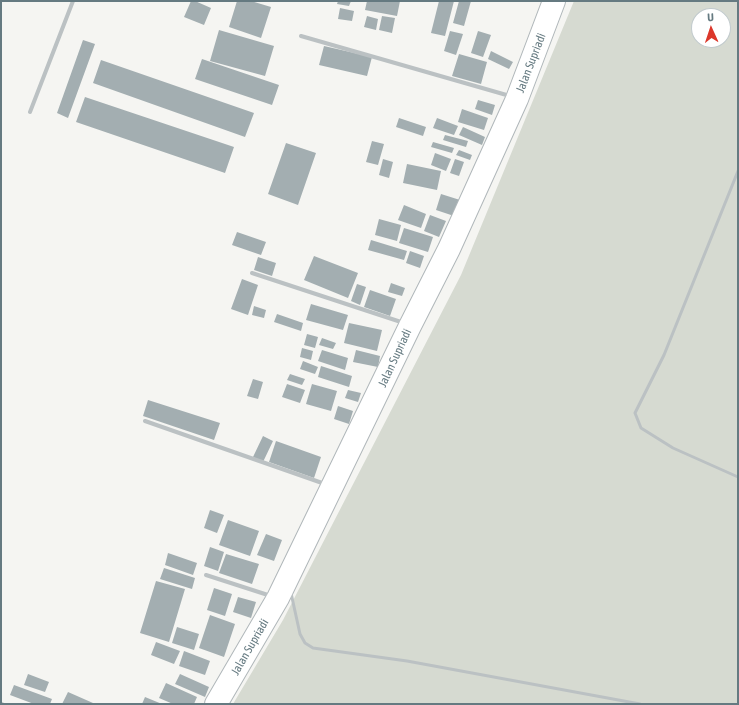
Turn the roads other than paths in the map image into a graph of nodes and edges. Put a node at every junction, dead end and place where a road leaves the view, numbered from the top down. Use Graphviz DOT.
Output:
graph roads {
  1 [pos="73,1"];
  2 [pos="554,1"];
  3 [pos="301,36"];
  4 [pos="517,99"];
  5 [pos="30,112"];
  6 [pos="738,171"];
  7 [pos="252,273"];
  8 [pos="410,326"];
  9 [pos="144,421"];
  10 [pos="738,477"];
  11 [pos="333,486"];
  12 [pos="206,576"];
  13 [pos="283,589"];
  14 [pos="216,704"];
  15 [pos="640,704"];
  1 -- 5 [label="street"];
  2 -- 4 [label="main road, Jalan Supriadi"];
  3 -- 4 [label="street"];
  4 -- 8 [label="main road, Jalan Supriadi"];
  6 -- 10 [label="lane"];
  7 -- 8 [label="street"];
  8 -- 11 [label="main road, Jalan Supriadi"];
  9 -- 11 [label="street"];
  11 -- 13 [label="main road, Jalan Supriadi"];
  12 -- 13 [label="street"];
  13 -- 14 [label="main road, Jalan Supriadi"];
  13 -- 15 [label="lane"];
}
